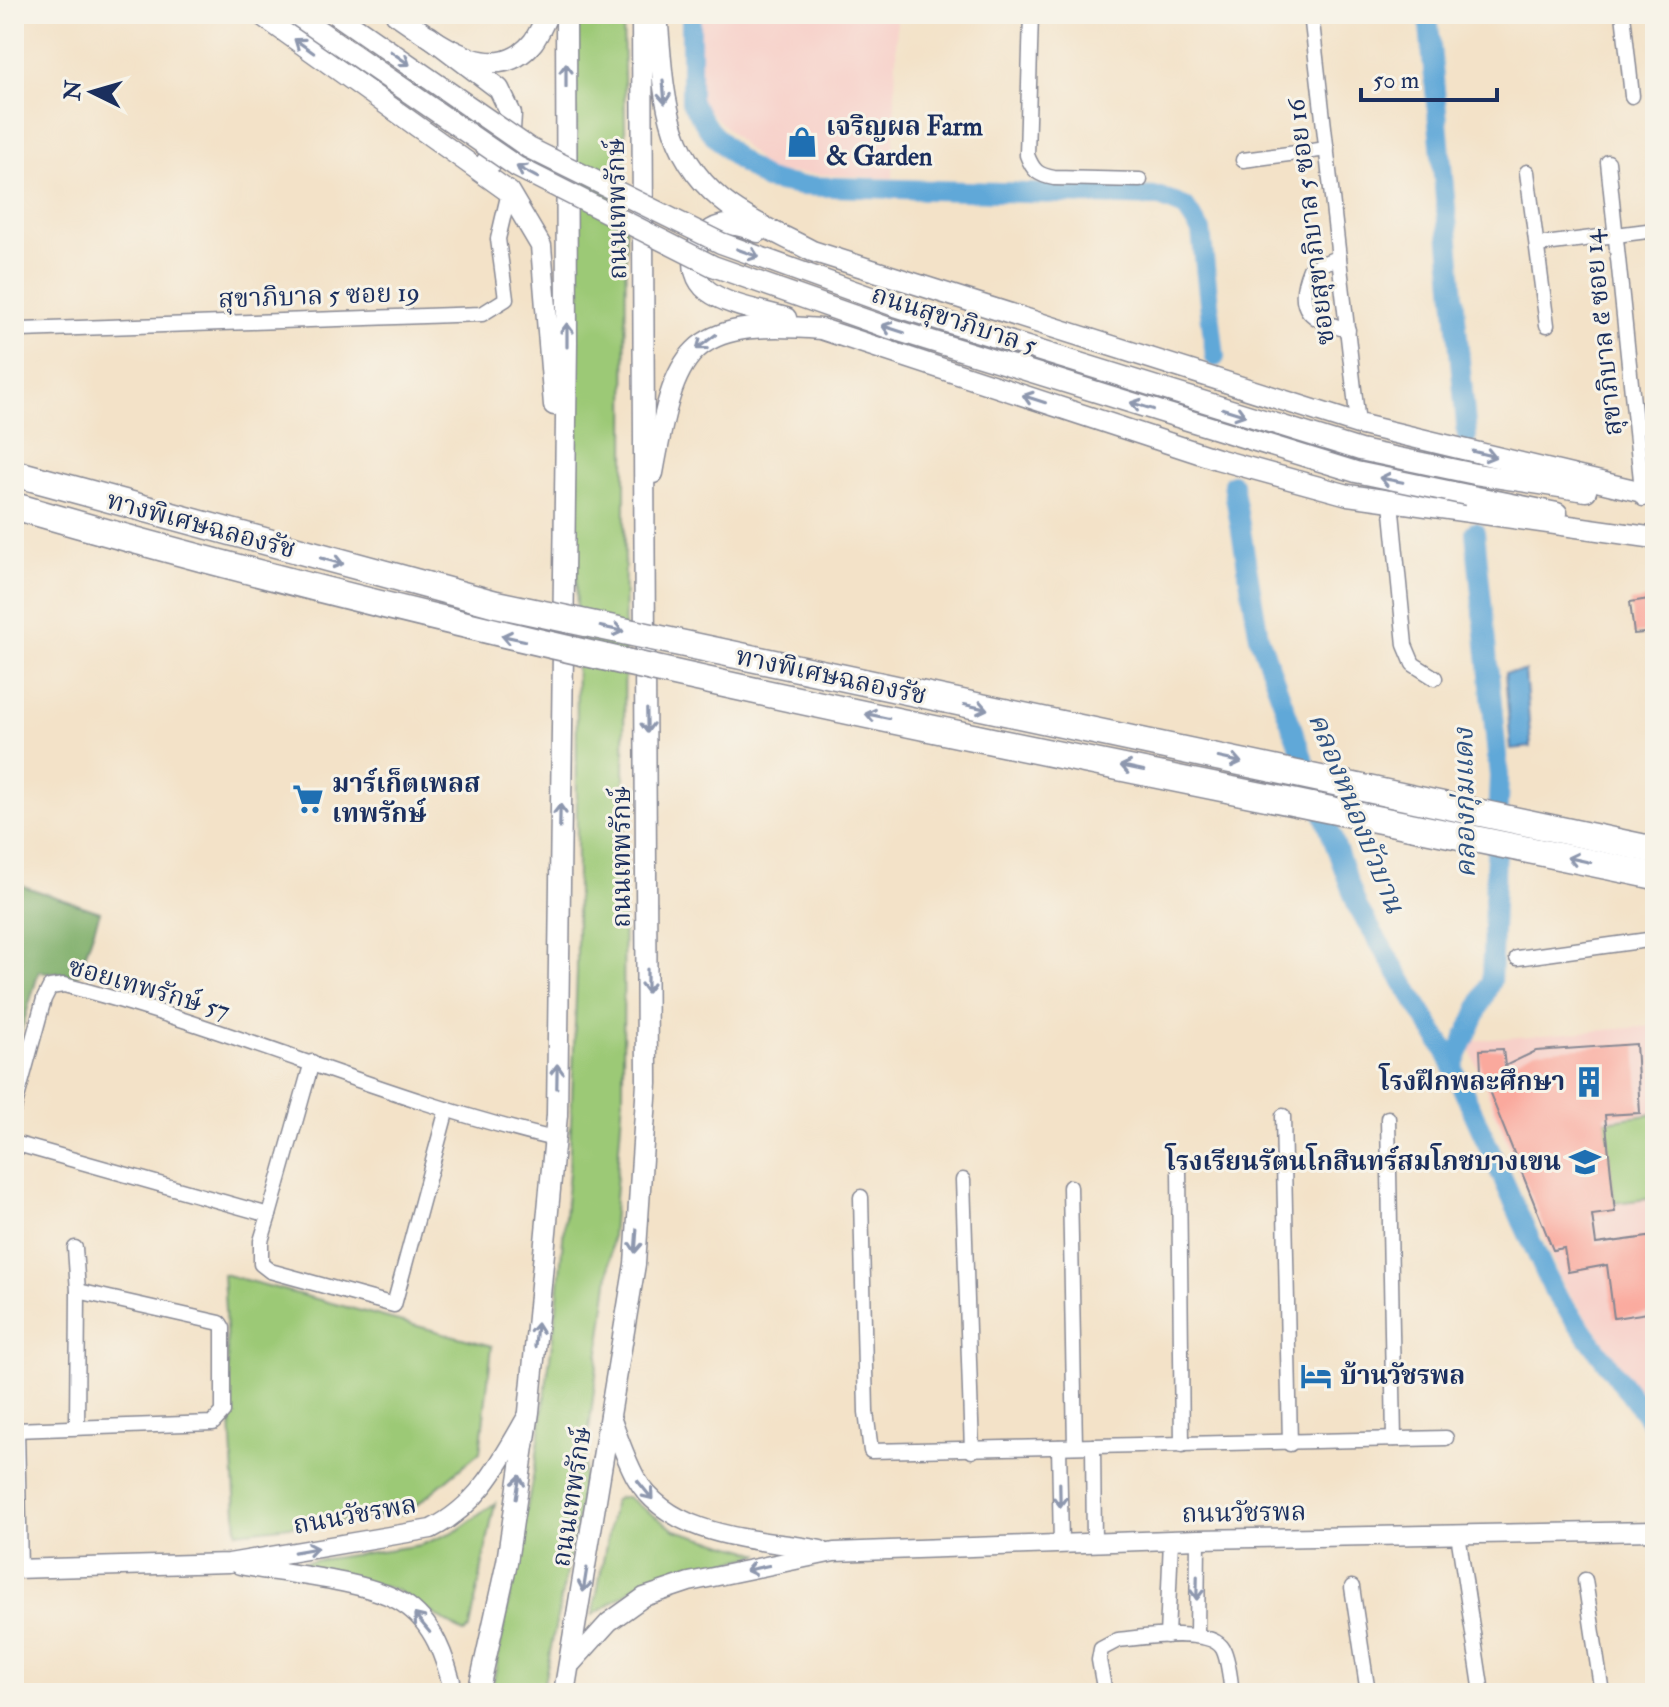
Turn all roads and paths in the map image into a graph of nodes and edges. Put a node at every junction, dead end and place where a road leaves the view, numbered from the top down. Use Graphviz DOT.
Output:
graph roads {
  1 [pos="260,14"];
  2 [pos="295,14"];
  3 [pos="336,14"];
  4 [pos="396,14"];
  5 [pos="548,14"];
  6 [pos="566,14"];
  7 [pos="642,14"];
  8 [pos="657,14"];
  9 [pos="1031,14"];
  10 [pos="1311,14"];
  11 [pos="1623,14"];
  12 [pos="429,36"];
  13 [pos="1632,96"];
  14 [pos="1327,149"];
  15 [pos="459,156"];
  16 [pos="1243,160"];
  17 [pos="1608,162"];
  18 [pos="1527,172"];
  19 [pos="1140,180"];
  20 [pos="509,192"];
  21 [pos="1655,230"];
  22 [pos="1618,235"];
  23 [pos="1537,245"];
  24 [pos="812,251"];
  25 [pos="1339,257"];
  26 [pos="1547,325"];
  27 [pos="821,329"];
  28 [pos="21,330"];
  29 [pos="1348,330"];
  30 [pos="1358,424"];
  31 [pos="1655,424"];
  32 [pos="1637,426"];
  33 [pos="14,473"];
  34 [pos="1649,497"];
  35 [pos="1391,502"];
  36 [pos="14,506"];
  37 [pos="563,525"];
  38 [pos="644,531"];
  39 [pos="1655,536"];
  40 [pos="1435,678"];
  41 [pos="1655,850"];
  42 [pos="1655,876"];
  43 [pos="1655,939"];
  44 [pos="1517,958"];
  45 [pos="312,1062"];
  46 [pos="14,1109"];
  47 [pos="447,1109"];
  48 [pos="1283,1116"];
  49 [pos="1388,1118"];
  50 [pos="554,1139"];
  51 [pos="14,1143"];
  52 [pos="1179,1169"];
  53 [pos="963,1180"];
  54 [pos="1070,1187"];
  55 [pos="861,1197"];
  56 [pos="269,1215"];
  57 [pos="75,1248"];
  58 [pos="78,1291"];
  59 [pos="529,1412"];
  60 [pos="612,1420"];
  61 [pos="77,1427"];
  62 [pos="16,1430"];
  63 [pos="1446,1438"];
  64 [pos="1394,1439"];
  65 [pos="1290,1444"];
  66 [pos="1182,1445"];
  67 [pos="1075,1446"];
  68 [pos="1093,1446"];
  69 [pos="1059,1447"];
  70 [pos="972,1451"];
  71 [pos="1655,1531"];
  72 [pos="1458,1534"];
  73 [pos="1198,1539"];
  74 [pos="1171,1540"];
  75 [pos="1094,1543"];
  76 [pos="1061,1544"];
  77 [pos="834,1552"];
  78 [pos="229,1563"];
  79 [pos="17,1569"];
  80 [pos="1585,1580"];
  81 [pos="1352,1587"];
  82 [pos="1167,1636"];
  83 [pos="1197,1636"];
  84 [pos="572,1663"];
  85 [pos="454,1693"];
  86 [pos="478,1693"];
  87 [pos="564,1693"];
  88 [pos="1105,1693"];
  89 [pos="1232,1693"];
  90 [pos="1368,1693"];
  91 [pos="1482,1693"];
  92 [pos="1602,1693"];
  15 -- 1 [label="main road, one-way"];
  39 -- 2 [label="main road, ถนนสุขาภิบาล 5, one-way, bridge"];
  3 -- 34 [label="main road, ถนนสุขาภิบาล 5, one-way, bridge"];
  4 -- 12 [label="main road"];
  5 -- 12 [label="main road"];
  37 -- 6 [label="main road, ถนนเทพรักษ์, one-way"];
  7 -- 38 [label="main road, ถนนเทพรักษ์"];
  8 -- 24 [label="main road, ถนนสุขาภิบาล 5, one-way"];
  9 -- 19 [label="street"];
  10 -- 14 [label="street, ซอยสุขาภิบาล 5 ซอย 16"];
  11 -- 13 [label="street"];
  12 -- 15 [label="main road"];
  14 -- 16 [label="street"];
  14 -- 25 [label="street, ซอยสุขาภิบาล 5 ซอย 16"];
  15 -- 20 [label="main road"];
  17 -- 22 [label="street, สุขาภิบาล ๕ ซอย 14"];
  18 -- 23 [label="street"];
  20 -- 28 [label="street, สุขาภิบาล 5 ซอย 19"];
  20 -- 37 [label="main road"];
  21 -- 22 [label="street"];
  22 -- 23 [label="street"];
  22 -- 32 [label="street, สุขาภิบาล ๕ ซอย 14"];
  23 -- 26 [label="street"];
  24 -- 27 [label="main road"];
  24 -- 30 [label="main road, ถนนสุขาภิบาล 5"];
  25 -- 29 [label="street, ซอยสุขาภิบาล 5 ซอย 16"];
  25 -- 29 [label="street"];
  35 -- 27 [label="main road, ถนนสุขาภิบาล 5, one-way"];
  27 -- 38 [label="main road, ถนนสุขาภิบาล 5, one-way"];
  29 -- 30 [label="street, ซอยสุขาภิบาล 5 ซอย 16"];
  30 -- 34 [label="main road, ถนนสุขาภิบาล 5, one-way"];
  31 -- 32 [label="street"];
  32 -- 34 [label="street, สุขาภิบาล ๕ ซอย 14"];
  33 -- 41 [label="highway, ทางพิเศษฉลองรัช, one-way, bridge"];
  35 -- 39 [label="main road, ถนนสุขาภิบาล 5"];
  35 -- 40 [label="street"];
  42 -- 36 [label="highway, ทางพิเศษฉลองรัช, one-way, bridge"];
  50 -- 37 [label="main road, ถนนเทพรักษ์, one-way"];
  38 -- 60 [label="main road, ถนนเทพรักษ์, one-way"];
  43 -- 44 [label="street"];
  45 -- 46 [label="street, ซอยเทพรักษ์ 57"];
  45 -- 47 [label="street, ซอยเทพรักษ์ 57"];
  45 -- 56 [label="street"];
  47 -- 50 [label="street, ซอยเทพรักษ์ 57"];
  47 -- 56 [label="street"];
  48 -- 65 [label="street"];
  49 -- 64 [label="street"];
  59 -- 50 [label="main road, ถนนเทพรักษ์, one-way"];
  51 -- 56 [label="street"];
  52 -- 66 [label="street"];
  53 -- 70 [label="street"];
  54 -- 67 [label="street"];
  55 -- 70 [label="street"];
  57 -- 58 [label="street"];
  58 -- 61 [label="street"];
  58 -- 61 [label="street"];
  78 -- 59 [label="street, ถนนวัชรพล, one-way"];
  86 -- 59 [label="main road, ถนนเทพรักษ์, one-way"];
  60 -- 77 [label="street, ถนนวัชรพล, one-way"];
  60 -- 84 [label="main road, ถนนเทพรักษ์, one-way"];
  61 -- 62 [label="street"];
  62 -- 79 [label="street"];
  63 -- 64 [label="street"];
  64 -- 65 [label="street"];
  65 -- 66 [label="street"];
  66 -- 68 [label="street"];
  67 -- 68 [label="street"];
  67 -- 69 [label="street"];
  68 -- 75 [label="street"];
  69 -- 70 [label="street"];
  69 -- 76 [label="street, one-way"];
  71 -- 72 [label="street, ถนนวัชรพล"];
  72 -- 73 [label="street, ถนนวัชรพล"];
  72 -- 91 [label="street"];
  73 -- 74 [label="street, ถนนวัชรพล"];
  73 -- 83 [label="street, one-way"];
  74 -- 75 [label="street, ถนนวัชรพล"];
  74 -- 82 [label="street"];
  75 -- 76 [label="street, ถนนวัชรพล"];
  76 -- 77 [label="street, ถนนวัชรพล"];
  77 -- 84 [label="street, ถนนวัชรพล, one-way"];
  78 -- 79 [label="street, ถนนวัชรพล"];
  85 -- 78 [label="street, ถนนวัชรพล, one-way"];
  80 -- 92 [label="street"];
  81 -- 90 [label="street"];
  82 -- 83 [label="street"];
  82 -- 88 [label="street"];
  83 -- 89 [label="street"];
  84 -- 87 [label="main road, ถนนเทพรักษ์"];
}
